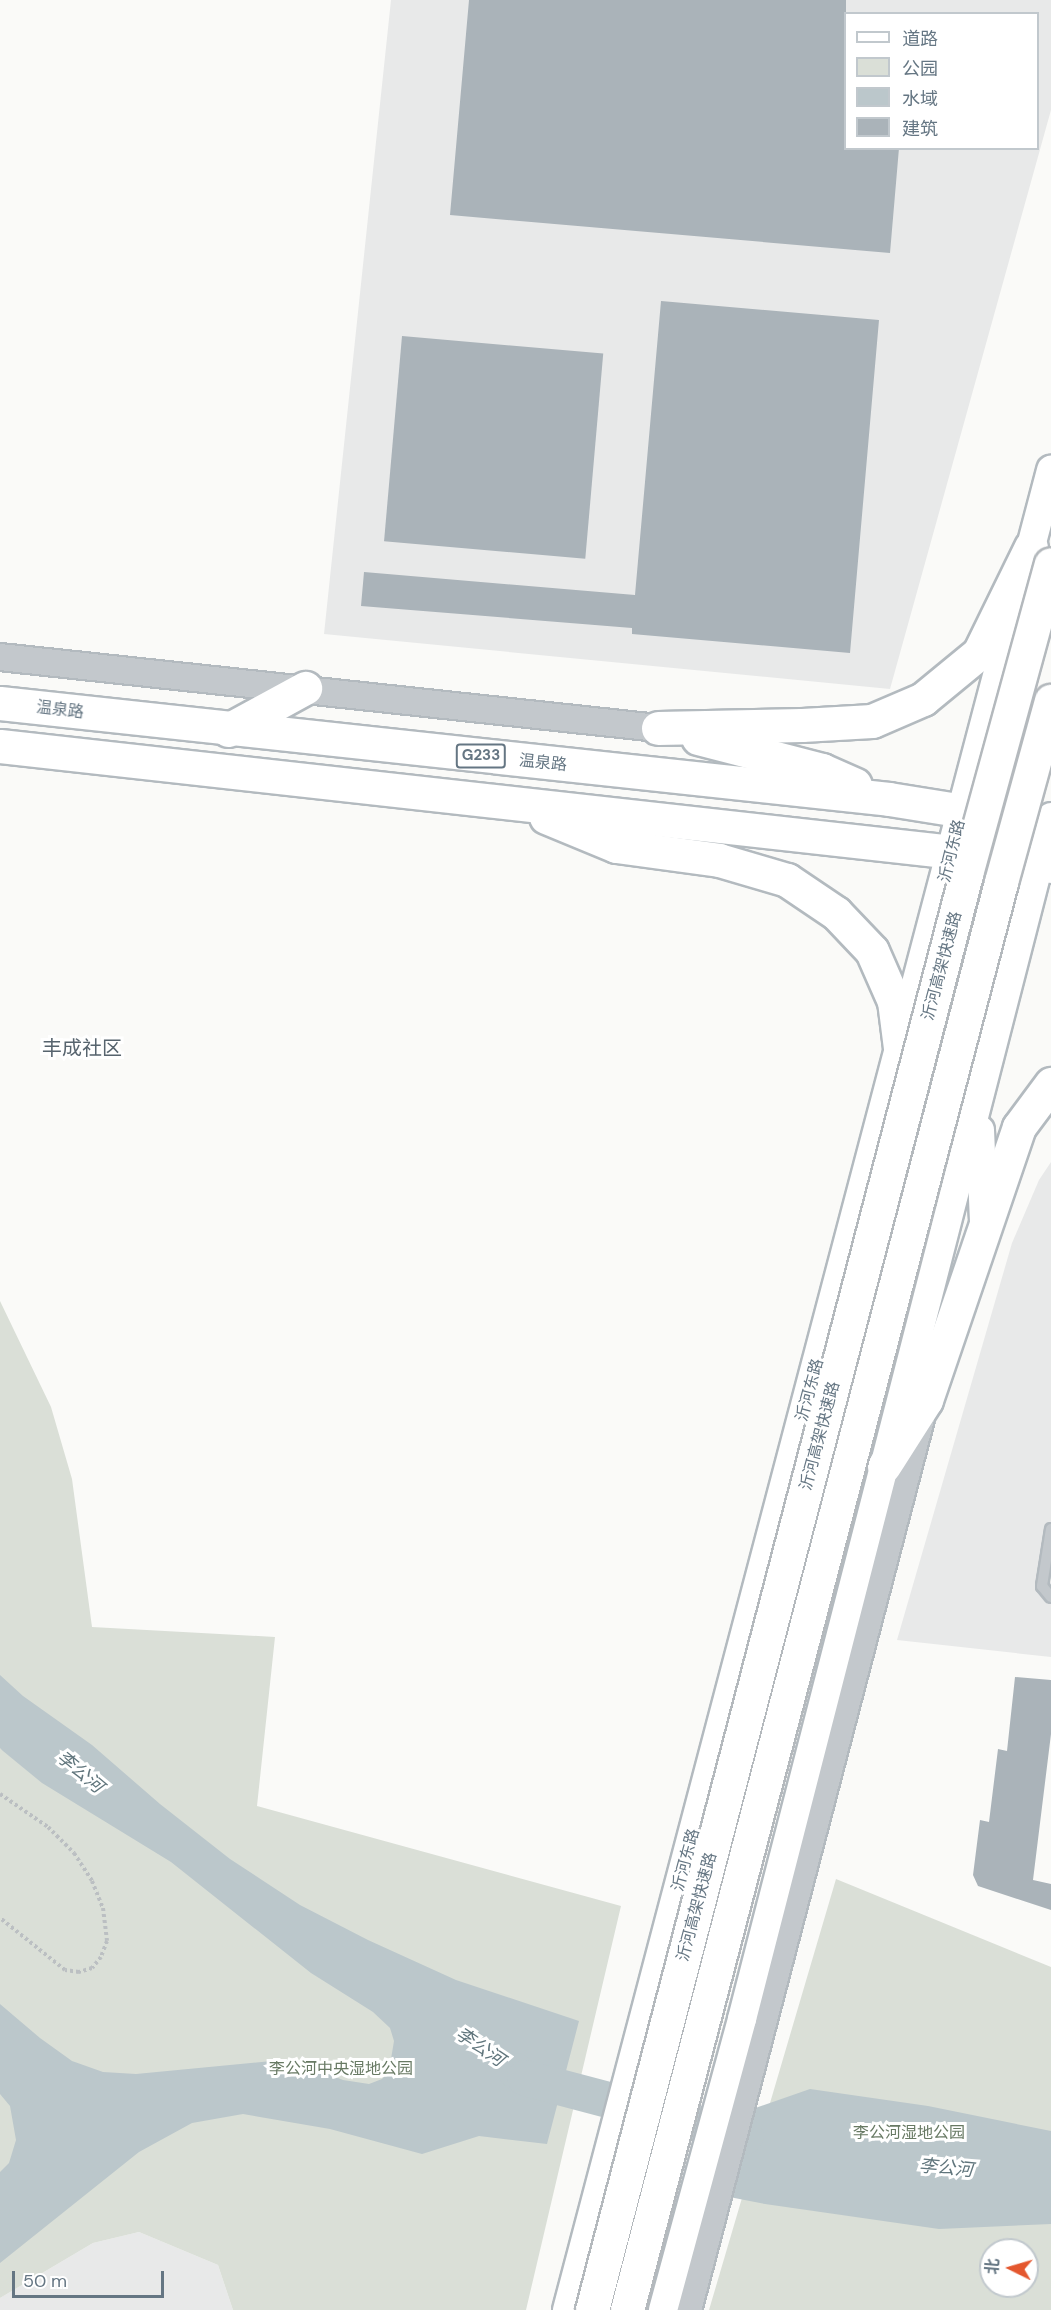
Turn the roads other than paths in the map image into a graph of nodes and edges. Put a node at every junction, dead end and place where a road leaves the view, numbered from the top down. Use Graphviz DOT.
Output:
graph roads {
  1 [pos="1051,470"];
  2 [pos="1041,556"];
  3 [pos="0,657"];
  4 [pos="305,688"];
  5 [pos="1051,701"];
  6 [pos="0,703"];
  7 [pos="658,728"];
  8 [pos="228,730"];
  9 [pos="0,747"];
  10 [pos="889,799"];
  11 [pos="512,803"];
  12 [pos="962,811"];
  13 [pos="1050,822"];
  14 [pos="799,835"];
  15 [pos="952,852"];
  16 [pos="719,860"];
  17 [pos="1045,865"];
  18 [pos="900,1048"];
  19 [pos="1051,1084"];
  20 [pos="978,1100"];
  21 [pos="984,1229"];
  22 [pos="926,1400"];
  23 [pos="884,1466"];
  24 [pos="1051,1529"];
  25 [pos="1051,1597"];
  26 [pos="754,2017"];
  27 [pos="694,2239"];
  28 [pos="567,2310"];
  29 [pos="592,2310"];
  30 [pos="627,2310"];
  31 [pos="663,2310"];
  32 [pos="688,2310"];
  1 -- 2 [label="main road, 沂河东路"];
  2 -- 7 [label="highway"];
  2 -- 12 [label="main road, 沂河东路"];
  2 -- 29 [label="highway, 沂河高架快速路, bridge"];
  3 -- 4 [label="street"];
  4 -- 7 [label="street"];
  4 -- 8 [label="highway"];
  5 -- 30 [label="highway, 沂河高架快速路, bridge"];
  6 -- 8 [label="highway, 温泉路 / G233"];
  7 -- 10 [label="highway"];
  8 -- 10 [label="highway, 温泉路 / G233"];
  9 -- 11 [label="highway"];
  10 -- 12 [label="highway, 温泉路 / G233"];
  11 -- 14 [label="highway"];
  11 -- 16 [label="highway"];
  12 -- 13 [label="highway, 温泉路 / G233"];
  12 -- 15 [label="main road, 沂河东路"];
  13 -- 17 [label="main road"];
  14 -- 15 [label="highway"];
  14 -- 16 [label="highway"];
  15 -- 17 [label="highway"];
  15 -- 18 [label="main road, 沂河东路"];
  16 -- 18 [label="highway"];
  17 -- 20 [label="main road"];
  18 -- 28 [label="main road, 沂河东路"];
  19 -- 21 [label="highway"];
  20 -- 21 [label="main road"];
  20 -- 23 [label="main road"];
  21 -- 22 [label="highway"];
  22 -- 23 [label="highway"];
  22 -- 26 [label="street"];
  23 -- 26 [label="main road"];
  24 -- 25 [label="lane"];
  26 -- 27 [label="main road"];
  27 -- 31 [label="main road"];
  27 -- 32 [label="street"];
}
